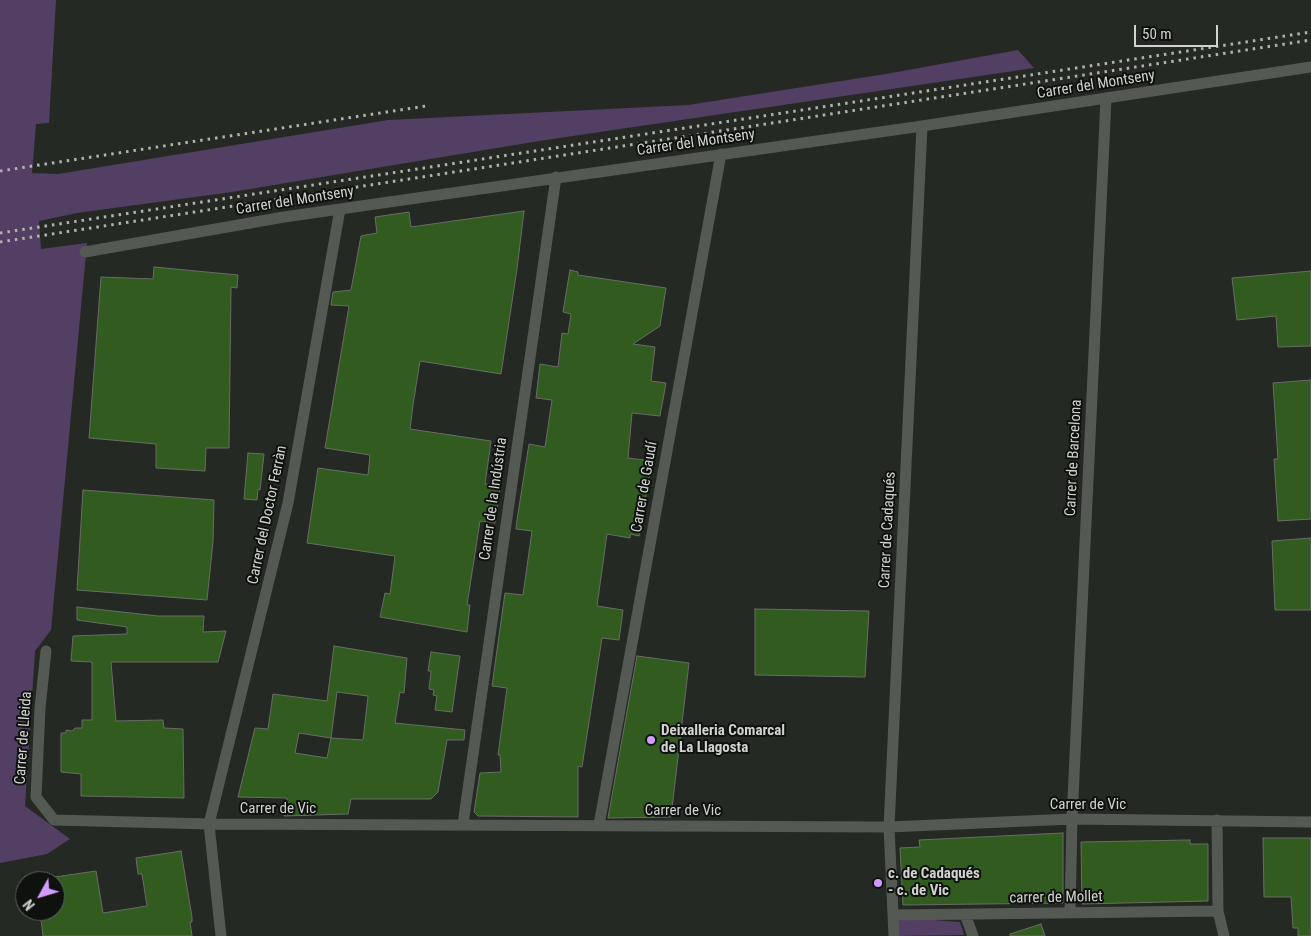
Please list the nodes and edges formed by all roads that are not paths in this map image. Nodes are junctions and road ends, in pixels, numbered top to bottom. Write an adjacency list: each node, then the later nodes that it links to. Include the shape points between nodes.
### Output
1 (1311, 67): 2 (street, Carrer del Montseny)
2 (1106, 98): 3 (street, Carrer del Montseny); 9 (street, Carrer de Barcelona)
3 (922, 126): 4 (street, Carrer del Montseny); 16 (street, Carrer de Cadaqués)
4 (721, 154): 5 (street, Carrer del Montseny); 15 (street, Carrer de Gaudí)
5 (556, 177): 6 (street, Carrer del Montseny); 14 (street, Carrer de la Indústria)
6 (340, 209): 7 (street, Carrer del Montseny); 13 (street, Carrer del Doctor Ferràn, via 288,503)
7 (85, 252)
8 (46, 651): 10 (street, Carrer de Lleida, via 36,796)
9 (1072, 819): 11 (street, Carrer de Vic); 16 (street, Carrer de Vic); 18 (street, Carrer de Barcelona)
10 (54, 820): 13 (street, Carrer de Vic)
11 (1217, 820): 12 (street, Carrer de Vic); 17 (street)
12 (1311, 822)
13 (209, 824): 14 (street, Carrer de Vic); 21 (street, Carrer del Doctor Ferràn)
14 (462, 824): 15 (street, Carrer de Vic)
15 (599, 825): 16 (street, Carrer de Vic)
16 (889, 827): 20 (street, Carrer de Cadaqués)
17 (1218, 911): 18 (street, carrer de Mollet); 24 (street)
18 (1070, 913): 19 (street, carrer de Mollet)
19 (965, 914): 20 (street, carrer de Mollet); 23 (street)
20 (894, 915): 22 (street, Carrer de Cadaqués)
21 (221, 936)
22 (894, 936)
23 (973, 936)
24 (1224, 936)

